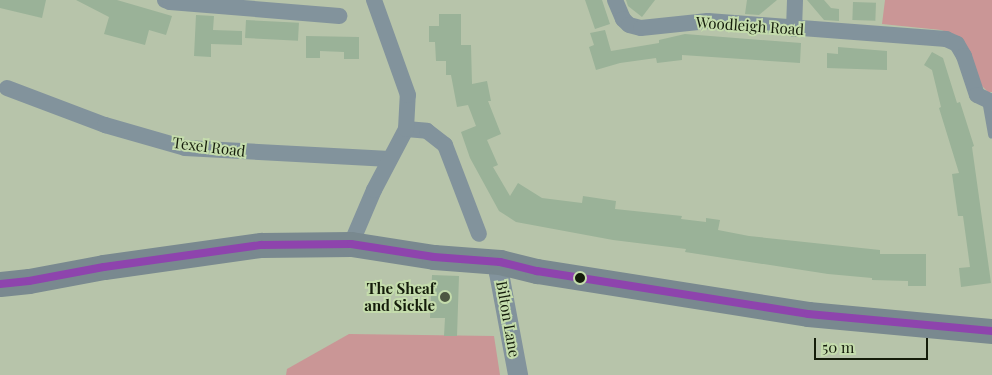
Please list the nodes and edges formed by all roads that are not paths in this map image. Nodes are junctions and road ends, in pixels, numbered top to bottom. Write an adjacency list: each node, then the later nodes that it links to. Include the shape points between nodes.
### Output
1 (165, 0): 5 (street)
2 (374, 0): 9 (street, via 408,95)
3 (615, 0): 6 (street, Woodleigh Road, via 623,19 640,28 696,21)
4 (795, 0): 6 (street)
5 (339, 16)
6 (794, 29): 8 (street, Woodleigh Road, via 936,38 957,44 977,95)
7 (7, 88): 11 (street, Texel Road, via 105,124 185,148)
8 (989, 101): 10 (lane)
9 (406, 129): 11 (street); 12 (street, via 426,131 445,146)
10 (992, 134)
11 (390, 159): 13 (street)
12 (479, 234)
13 (351, 244): 14 (main road, via 434,257); 15 (main road, via 261,245)
14 (500, 262): 16 (main road, via 537,271 808,314); 17 (street, Bilton Lane, via 499,273)
15 (0, 284)
16 (992, 332)
17 (518, 375)

